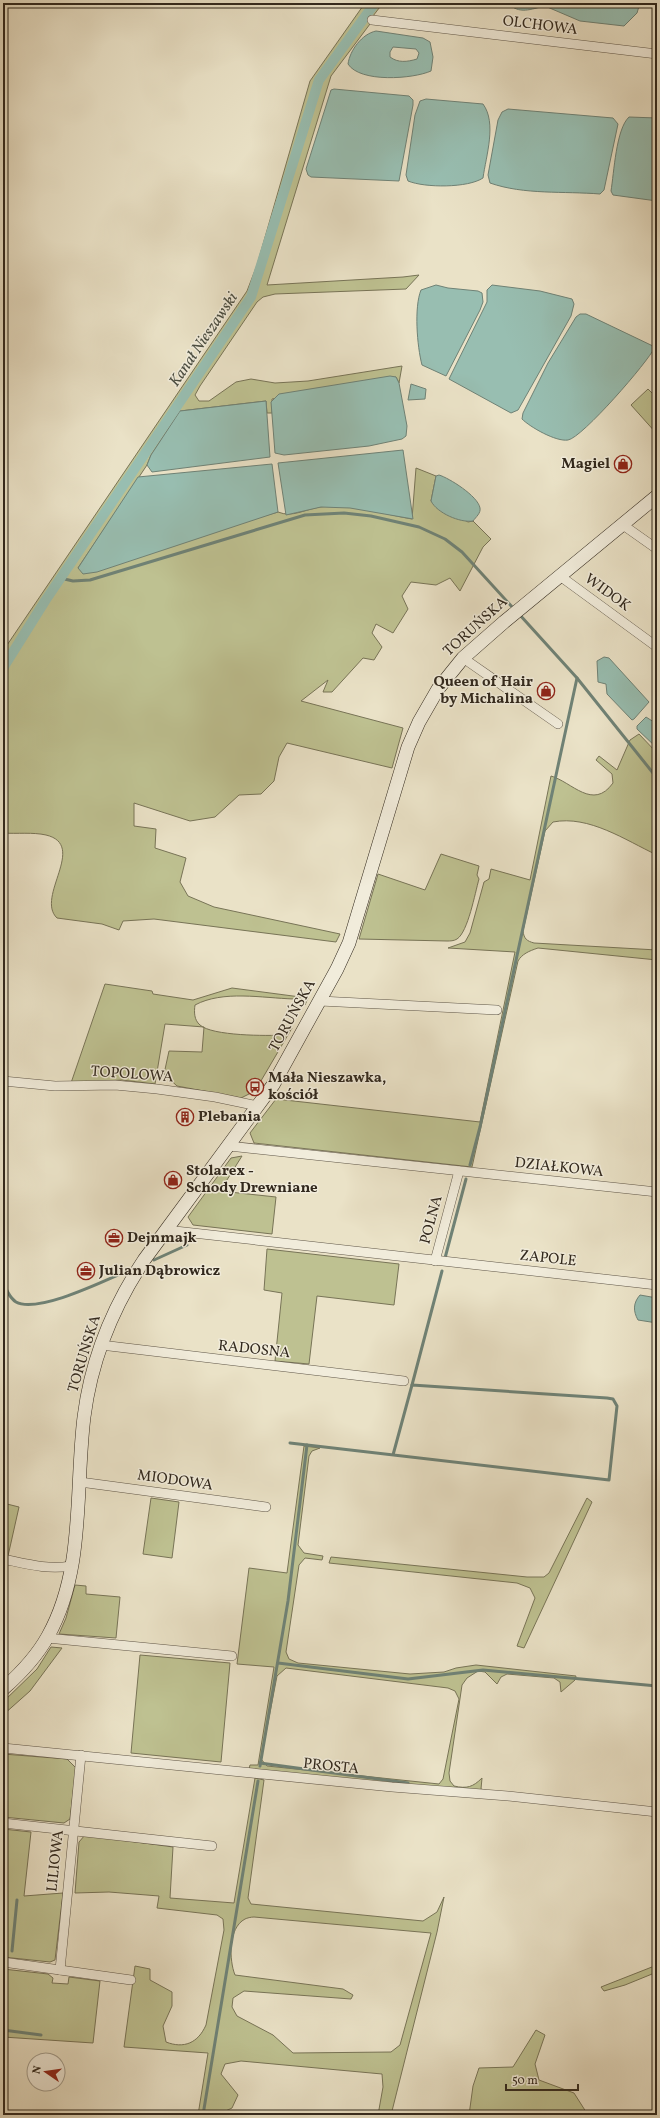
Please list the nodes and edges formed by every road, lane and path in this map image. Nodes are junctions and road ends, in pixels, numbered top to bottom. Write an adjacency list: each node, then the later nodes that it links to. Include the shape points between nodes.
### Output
1 (372, 20): 2 (street, OLCHOWA)
2 (657, 54)
3 (657, 496): 4 (main road, TORUŃSKA)
4 (623, 525): 5 (street); 6 (main road, TORUŃSKA)
5 (657, 548)
6 (560, 576): 7 (street, WIDOK); 8 (main road, TORUŃSKA)
7 (657, 647)
8 (463, 658): 9 (street); 10 (main road, TORUŃSKA, via 438,690 414,733 401,768 349,943)
9 (558, 724)
10 (320, 1001): 11 (street); 13 (main road, TORUŃSKA, via 284,1066)
11 (497, 1010)
12 (3, 1081): 13 (street, TOPOLOWA, via 55,1086 115,1085 150,1088)
13 (258, 1106): 14 (main road, TORUŃSKA)
14 (229, 1146): 15 (street); 17 (main road, TORUŃSKA)
15 (459, 1171): 16 (street, DZIAŁKOWA); 18 (street, POLNA)
16 (657, 1192)
17 (166, 1230): 18 (street, POLNA); 20 (main road, TORUŃSKA, via 130,1281)
18 (435, 1261): 19 (street, ZAPOLE)
19 (657, 1285)
20 (101, 1345): 21 (street, RADOSNA); 22 (main road, TORUŃSKA, via 84,1415)
21 (404, 1381)
22 (80, 1482): 23 (street, MIODOWA); 25 (main road, TORUŃSKA)
23 (266, 1507)
24 (3, 1559): 25 (street, via 41,1568)
25 (71, 1566): 26 (main road, TORUŃSKA, via 63,1602)
26 (47, 1638): 27 (street); 28 (main road, TORUŃSKA, via 31,1660)
27 (232, 1656)
28 (3, 1689)
29 (3, 1748): 30 (street, PROSTA)
30 (81, 1756): 31 (street, PROSTA); 33 (street, LILIOWA)
31 (657, 1812)
32 (3, 1823): 33 (street)
33 (74, 1830): 34 (street); 36 (street, LILIOWA)
34 (212, 1846)
35 (3, 1962): 36 (street)
36 (60, 1970): 37 (street)
37 (131, 1980)

